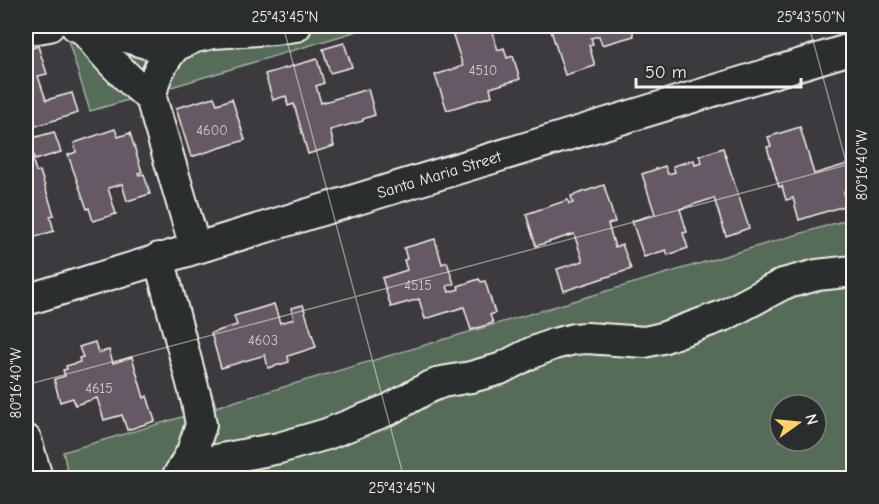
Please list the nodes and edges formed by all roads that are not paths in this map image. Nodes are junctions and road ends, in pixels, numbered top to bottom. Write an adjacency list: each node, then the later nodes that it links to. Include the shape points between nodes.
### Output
1 (49, 26): 4 (street)
2 (296, 26): 5 (street, via 213,33)
3 (80, 27): 5 (street, via 148,44); 7 (street)
4 (26, 30)
5 (175, 46): 7 (street, via 159,70)
6 (854, 48): 8 (street, Santa Maria Street)
7 (151, 98): 8 (street)
8 (195, 247): 9 (street, Santa Maria Street)
9 (159, 258): 11 (street, Santa Maria Street); 12 (street)
10 (854, 271): 14 (street, via 783,284 725,315 662,338 645,342 586,338 554,344 501,369 442,382 390,409 327,434)
11 (26, 300)
12 (201, 425): 14 (street); 15 (street)
13 (26, 440): 16 (street)
14 (231, 456): 15 (street)
15 (181, 472)
16 (37, 478)

